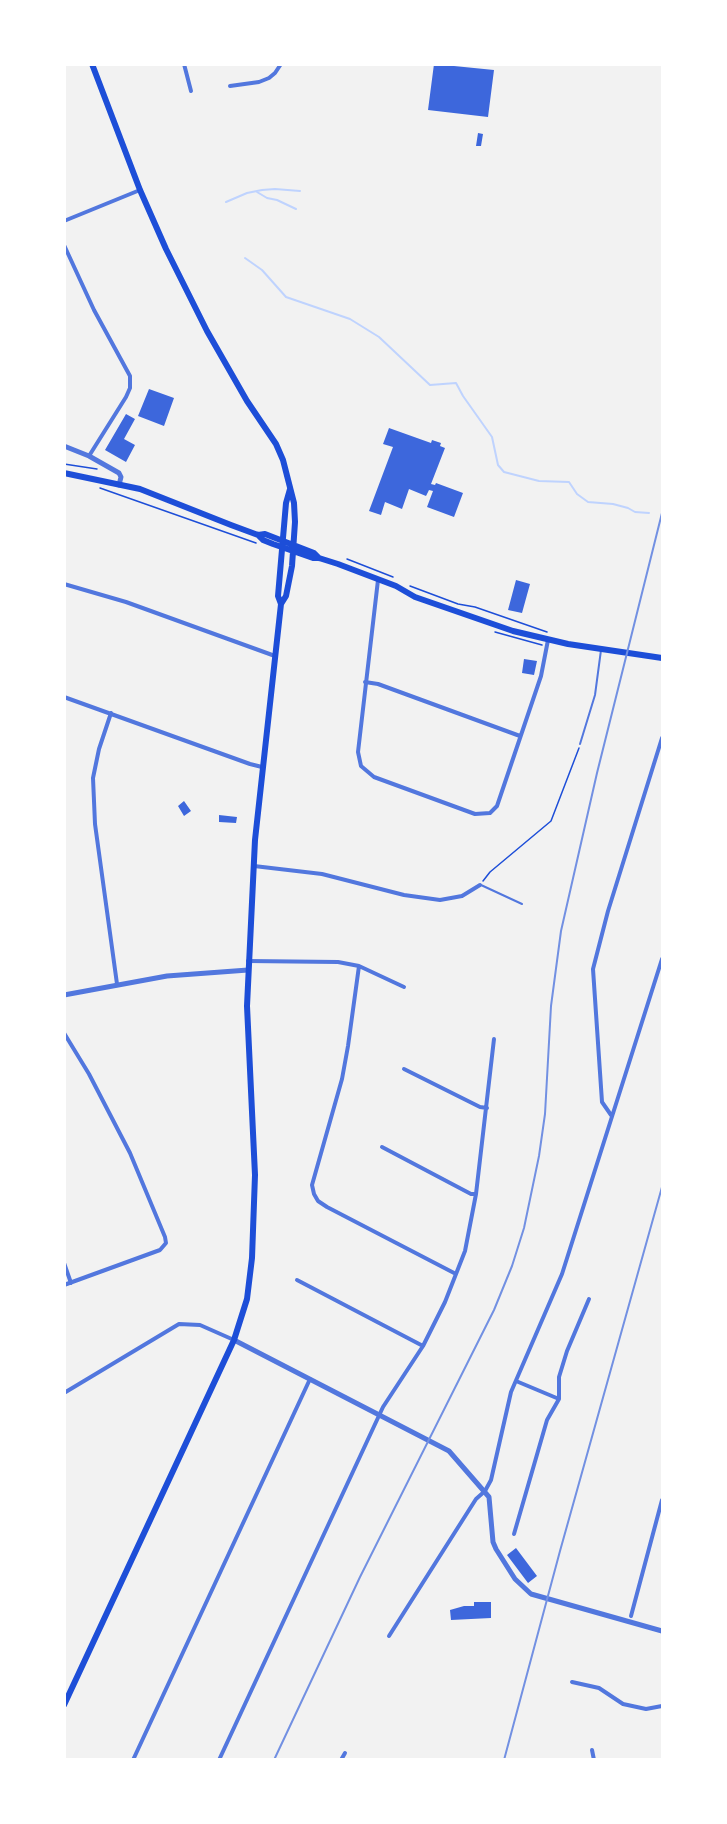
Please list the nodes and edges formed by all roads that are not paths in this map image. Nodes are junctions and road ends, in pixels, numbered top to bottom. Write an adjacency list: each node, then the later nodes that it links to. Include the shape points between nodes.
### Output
1 (92, 64): 6 (main road)
2 (184, 64): 5 (street)
3 (281, 64): 4 (street, via 275,73 259,82)
4 (230, 86)
5 (191, 91)
6 (140, 190): 7 (street); 13 (main road, via 207,331 276,444)
7 (64, 221)
8 (64, 245): 10 (street, via 130,376 126,397)
9 (64, 446): 10 (street)
10 (89, 456): 12 (street, via 119,473)
11 (64, 473): 12 (main road)
12 (119, 485): 14 (main road)
13 (290, 489): 14 (main road); 15 (main road, via 294,503)
14 (282, 544): 15 (main road); 18 (main road, via 278,596)
15 (294, 548): 16 (main road, via 314,552 319,558); 18 (main road, via 286,596)
16 (378, 580): 19 (main road, via 513,631); 23 (street)
17 (64, 584): 21 (street)
18 (281, 604): 21 (main road)
19 (550, 638): 20 (main road); 26 (street)
20 (602, 649): 22 (main road); 28 (lane, via 595,695)
21 (275, 656): 29 (main road)
22 (663, 658)
23 (365, 682): 26 (street); 26 (street, via 358,752 361,766 374,777 475,814 490,813 497,806)
24 (64, 698): 25 (street)
25 (111, 713): 29 (street); 37 (street, via 99,749 93,786)
26 (520, 736)
27 (663, 738): 44 (street, via 593,969 602,1102)
28 (580, 744)
29 (262, 767): 30 (main road)
30 (253, 866): 31 (street, via 322,874 440,900 462,896); 34 (main road)
31 (482, 883): 32 (lane)
32 (522, 904)
33 (663, 959): 44 (street)
34 (248, 961): 35 (street, via 314,960); 36 (main road)
35 (359, 966): 38 (street); 48 (street, via 342,1079 312,1185 314,1194 327,1207)
36 (248, 970): 37 (street); 53 (main road, via 254,1230 248,1299)
37 (117, 984): 39 (street)
38 (404, 987)
39 (64, 995)
40 (64, 1033): 50 (street, via 130,1153 165,1237 160,1250)
41 (494, 1039): 43 (street)
42 (404, 1069): 43 (street)
43 (487, 1108): 46 (street)
44 (611, 1116): 56 (street, via 562,1274)
45 (382, 1147): 46 (street)
46 (476, 1194): 48 (street, via 465,1251)
47 (64, 1263): 50 (street)
48 (456, 1274): 54 (street)
49 (297, 1280): 54 (street)
50 (71, 1283): 51 (street)
51 (64, 1285)
52 (589, 1299): 58 (street, via 559,1377)
53 (234, 1340): 55 (street); 57 (street, via 200,1325 179,1324); 68 (main road)
54 (423, 1346): 59 (street)
55 (310, 1380): 59 (street); 72 (street)
56 (516, 1381): 58 (street); 60 (street)
57 (64, 1394)
58 (559, 1399): 63 (street, via 547,1420)
59 (378, 1415): 60 (street, via 449,1451); 73 (street)
60 (485, 1491): 65 (street, via 496,1549 515,1579 531,1594); 66 (street, via 476,1499)
61 (663, 1500): 62 (street)
62 (661, 1513): 64 (street)
63 (514, 1534)
64 (631, 1616)
65 (663, 1631)
66 (389, 1636)
67 (572, 1682): 69 (street, via 599,1688 623,1704 645,1709)
68 (64, 1705)
69 (663, 1706)
70 (592, 1750): 75 (street)
71 (345, 1753): 74 (street)
72 (133, 1760)
73 (219, 1760)
74 (341, 1760)
75 (594, 1760)

